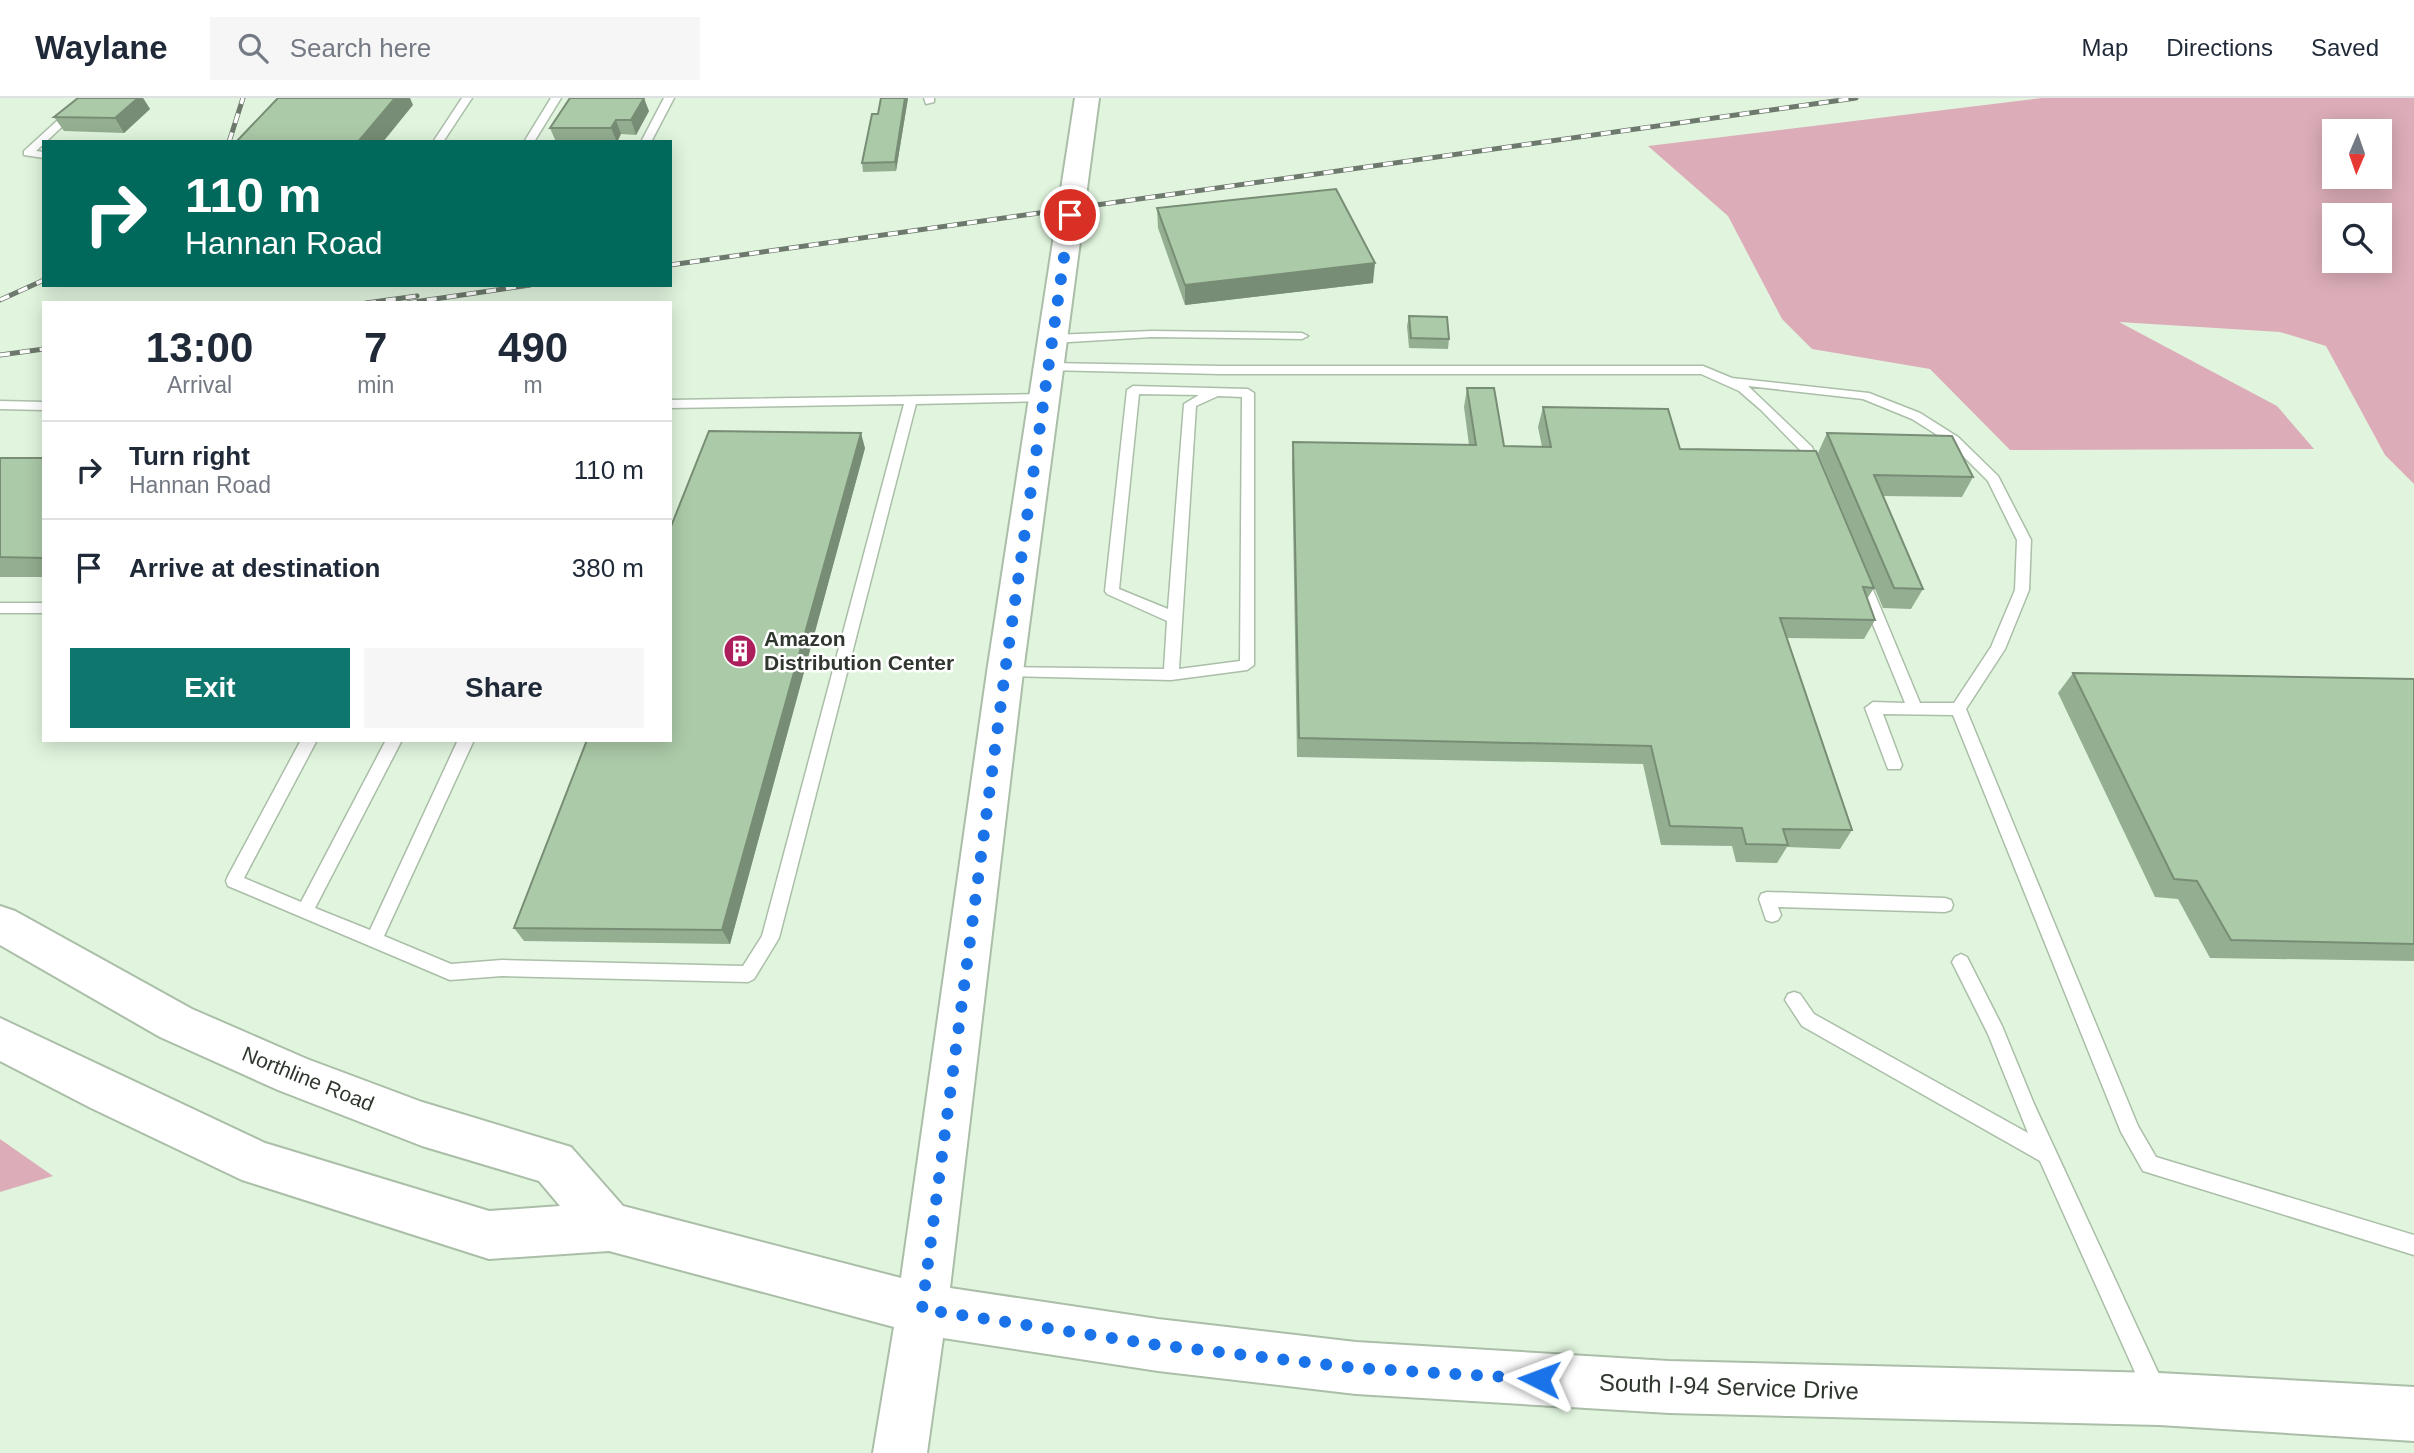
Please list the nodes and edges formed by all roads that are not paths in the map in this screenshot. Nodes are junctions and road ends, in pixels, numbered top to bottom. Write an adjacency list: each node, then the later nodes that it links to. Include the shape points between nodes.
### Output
1 (88, 98): 6 (lane)
2 (467, 98): 8 (lane)
3 (556, 98): 9 (lane)
4 (669, 98): 10 (lane)
5 (1087, 98): 13 (street)
6 (42, 140)
7 (42, 140): 11 (lane, via 28,153)
8 (439, 140)
9 (530, 140)
10 (647, 140)
11 (42, 155)
12 (1302, 336): 13 (lane, via 1152,334)
13 (1049, 368): 14 (lane); 17 (lane); 26 (street)
14 (1220, 370): 15 (lane, via 1703,370); 16 (lane)
15 (1725, 380): 21 (lane, via 1743,388 1808,450); 29 (lane, via 1865,396 1916,416 1954,440 1993,479 2024,540 2022,590 1998,649)
16 (1220, 390): 25 (lane, via 1191,404); 25 (lane, via 1133,390 1112,591); 27 (lane, via 1248,393 1247,665)
17 (911, 400): 18 (lane); 38 (lane, via 770,938 748,974 502,968 450,972)
18 (672, 404)
19 (0, 405): 20 (lane)
20 (42, 406)
21 (1824, 489)
22 (1856, 566): 28 (lane)
23 (0, 608): 24 (lane)
24 (42, 608)
25 (1174, 618): 27 (lane)
26 (1005, 672): 27 (lane); 45 (street)
27 (1171, 674)
28 (1915, 708): 29 (lane); 33 (lane, via 1873,708)
29 (1958, 709): 44 (lane, via 2131,1132 2150,1164)
30 (308, 742): 35 (lane, via 234,881)
31 (393, 742): 35 (lane)
32 (465, 742): 38 (lane)
33 (1894, 765)
34 (1945, 905): 36 (lane, via 1767,899)
35 (304, 911): 38 (lane)
36 (1772, 915)
37 (0, 924): 43 (street, Northline Road, via 176,1023 294,1075 422,1124 554,1163)
38 (374, 940)
39 (1961, 962): 42 (lane)
40 (1794, 1000): 42 (lane, via 1808,1020)
41 (0, 1038): 43 (street, via 272,1168 489,1235)
42 (2047, 1154): 46 (lane)
43 (609, 1227): 45 (street)
44 (2414, 1245)
45 (922, 1309): 46 (street, South I-94 Service Drive, via 1158,1345 1356,1368 1670,1387); 48 (street)
46 (2159, 1399): 47 (street, South I-94 Service Drive)
47 (2414, 1414)
48 (900, 1453)

